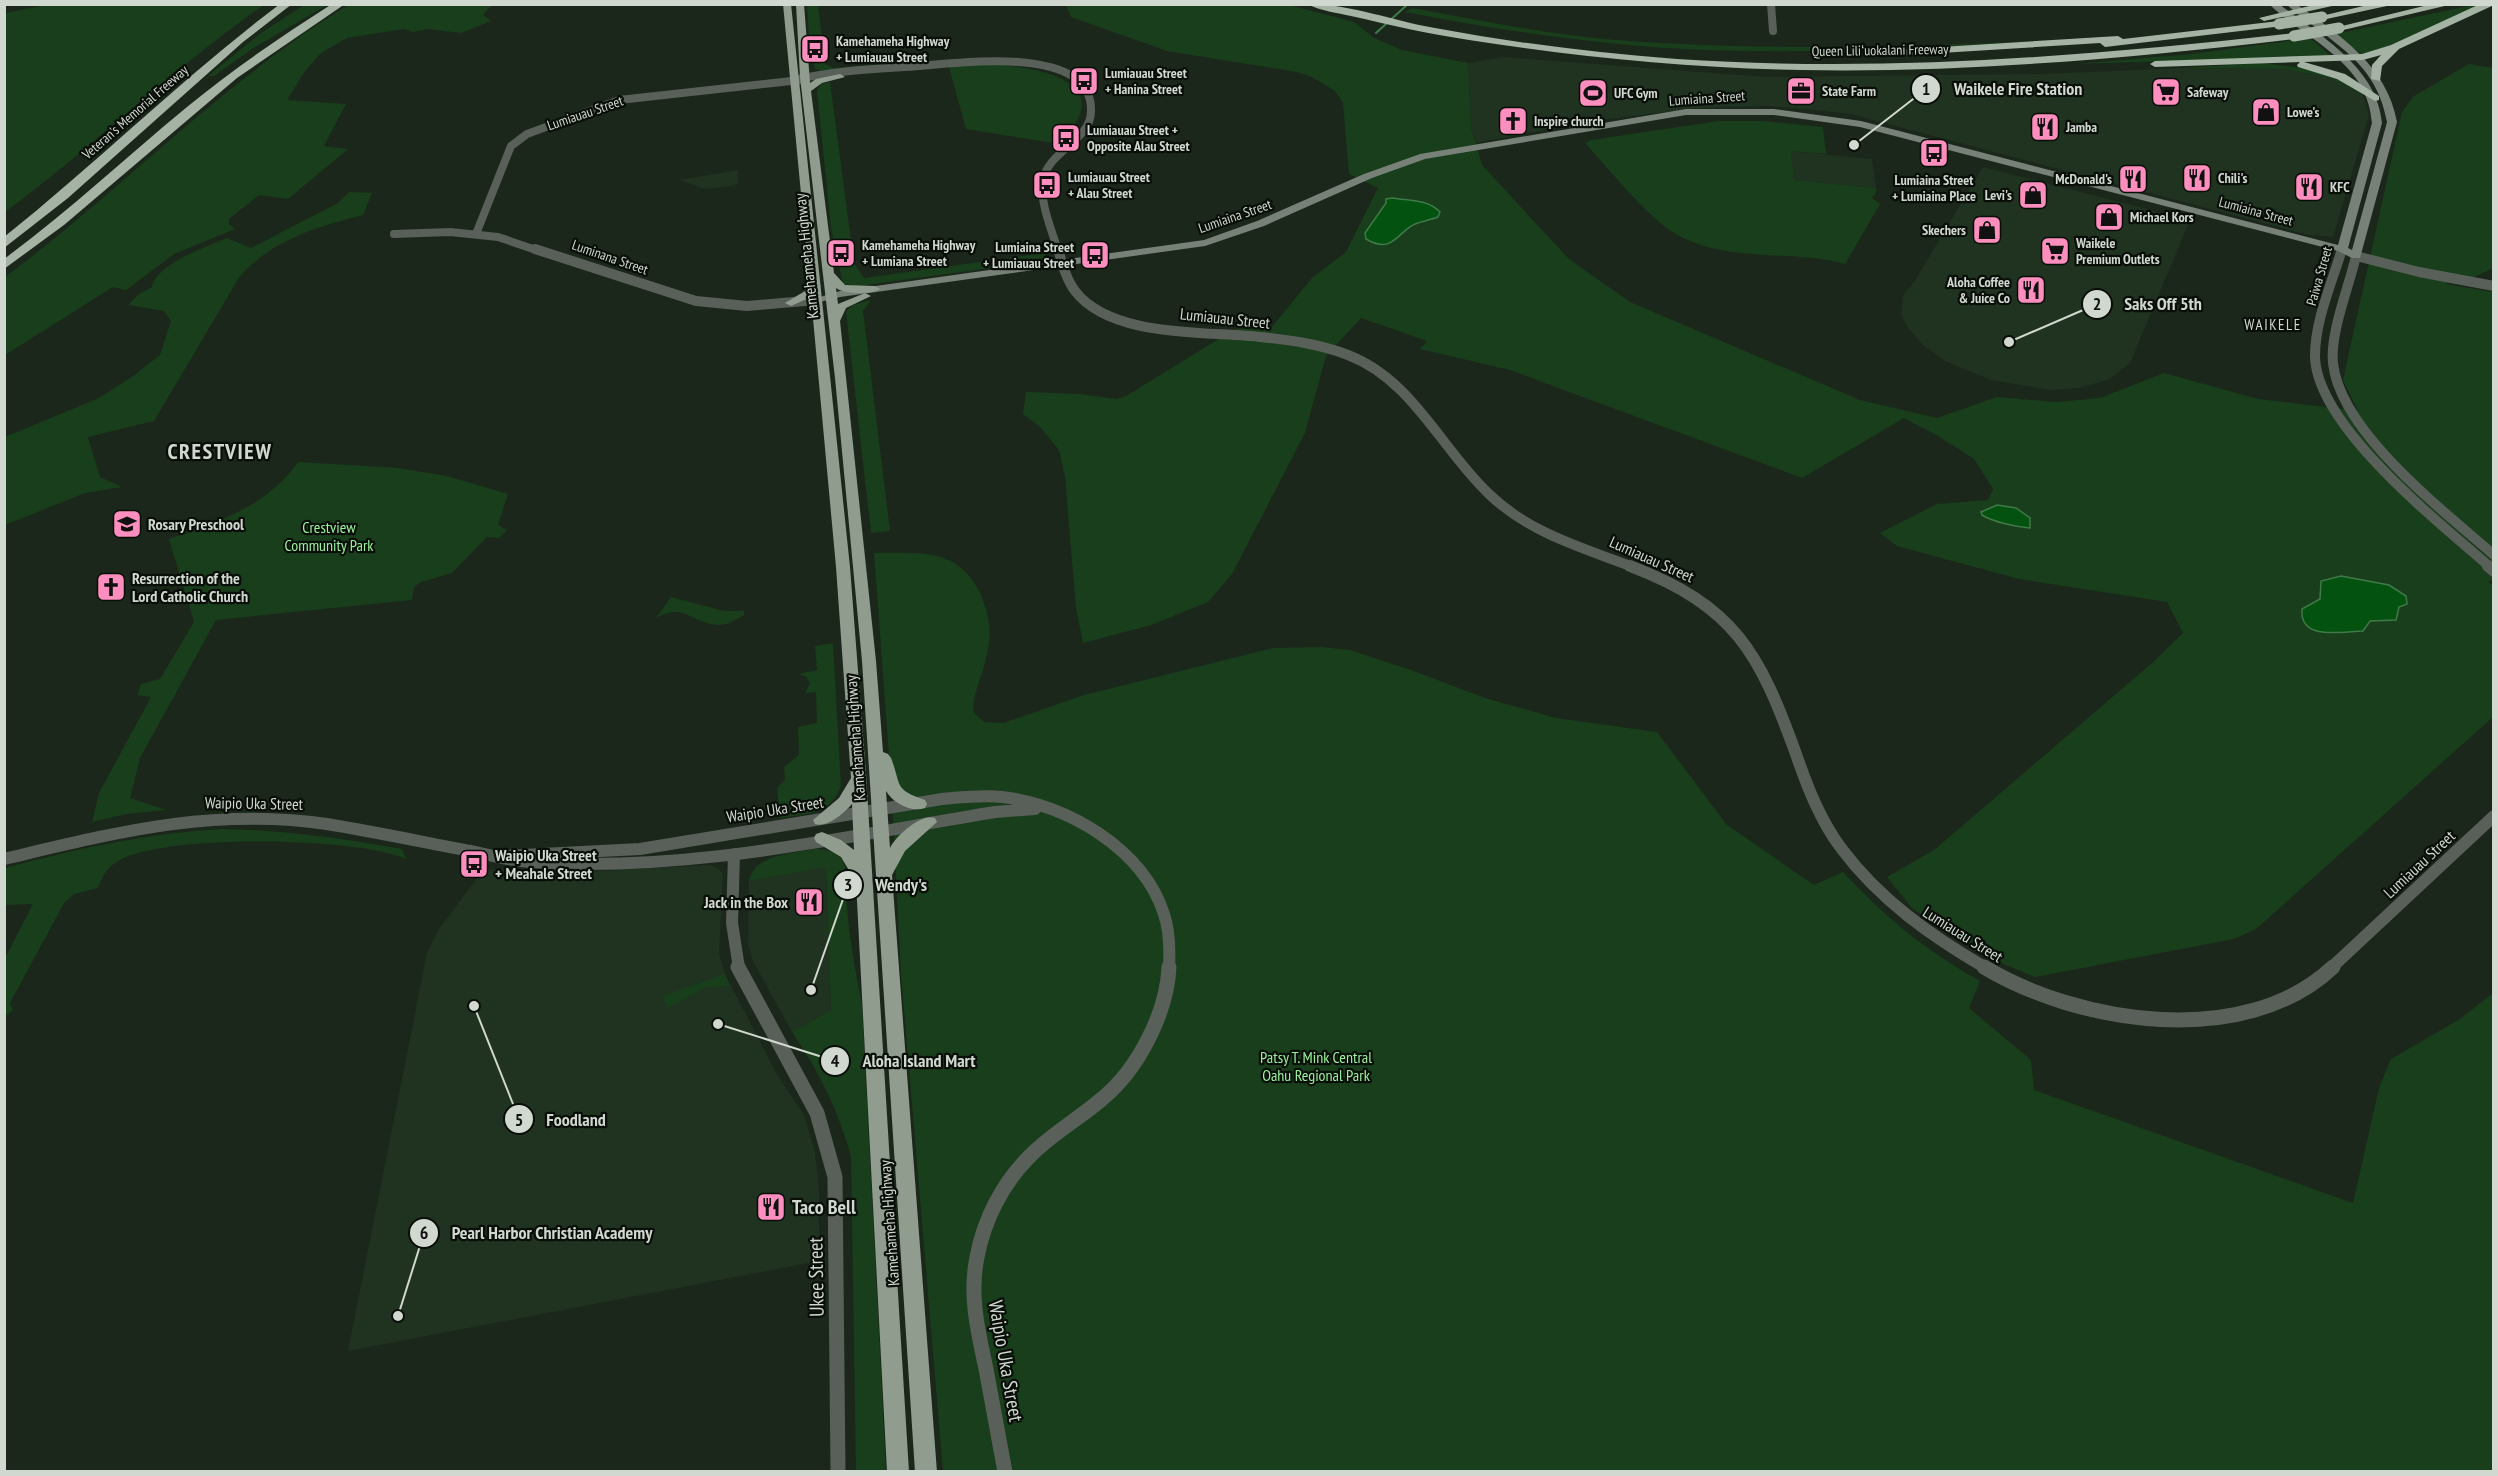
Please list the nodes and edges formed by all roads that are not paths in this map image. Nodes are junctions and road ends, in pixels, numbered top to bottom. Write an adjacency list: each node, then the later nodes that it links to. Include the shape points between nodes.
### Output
1 (286, 4): 37 (highway, Veteran's Memorial Freeway, via 239,40)
2 (297, 4): 37 (highway, via 239,45)
3 (330, 4): 43 (highway, via 259,46 207,84)
4 (340, 4): 44 (highway, via 218,87 69,217)
5 (788, 4): 31 (main road, Kamehameha Highway)
6 (800, 4): 26 (main road, Kamehameha Highway)
7 (1355, 4): 18 (highway, Queen Liliʻuokalani Freeway)
8 (1771, 4): 19 (street)
9 (2272, 4): 16 (main road)
10 (2336, 4): 17 (highway)
11 (2391, 4): 17 (highway, Queen Liliʻuokalani Freeway)
12 (2448, 4): 29 (highway, Queen Liliʻuokalani Freeway, bridge, via 2294,36 2189,49 2069,59)
13 (2490, 4): 20 (highway)
14 (1315, 5): 18 (highway, Queen Liliʻuokalani Freeway, via 1361,17)
15 (2299, 8): 16 (highway); 17 (highway); 17 (main road, Paiwa Street)
16 (2284, 14): 17 (highway, Queen Liliʻuokalani Freeway, bridge); 21 (main road); 22 (highway, Queen Liliʻuokalani Freeway, via 2158,39 2059,48)
17 (2319, 15): 24 (main road, Paiwa Street)
18 (1407, 22): 23 (highway, Queen Liliʻuokalani Freeway, via 1574,43); 29 (highway, Queen Liliʻuokalani Freeway, via 1569,53)
19 (1773, 31)
20 (2395, 47): 24 (highway); 33 (highway, via 2377,65)
21 (2329, 49): 24 (highway); 25 (main road)
22 (1867, 54)
23 (1793, 55)
24 (2357, 57): 25 (highway); 33 (main road, Paiwa Street)
25 (2340, 58): 27 (highway); 36 (main road, via 2361,77)
26 (804, 60): 30 (main road, via 811,71); 35 (main road, Kamehameha Highway)
27 (2256, 61): 29 (highway, via 1962,70); 36 (highway, via 2329,72 2358,84)
28 (923, 66): 30 (street, Lumiauau Street); 32 (street, Lumiauau Street); 45 (street, Lumiauau Street, via 988,60 1024,62 1063,72 1086,91 1092,106 1088,122 1045,171 1041,188)
29 (1814, 66)
30 (828, 74): 35 (street, Lumiauau Street)
31 (793, 76): 34 (main road); 35 (main road, Kamehameha Highway)
32 (840, 77): 35 (main road)
33 (2376, 79): 42 (main road, Paiwa Street, via 2388,99 2392,122)
34 (779, 82): 35 (main road); 39 (street, Lumiauau Street, via 619,100 528,134 511,146)
35 (803, 85): 46 (main road, Kamehameha Highway); 47 (main road, Kamehameha Highway)
36 (2375, 98): 41 (main road, Paiwa Street, via 2377,123)
37 (171, 102): 40 (highway, Veteran's Memorial Freeway)
38 (394, 234): 39 (street, Luminana Street)
39 (476, 234): 53 (street, Luminana Street, via 516,241 692,301 750,307)
40 (4, 244)
41 (2341, 252): 42 (main road, Lumiaina Street); 45 (main road, Lumiaina Street, via 1861,124 1799,113 1736,110 1686,112 1423,156 1385,168 1234,235 1174,249); 57 (street, Paiwa Street, via 2315,349 2317,372)
42 (2356, 255): 48 (street, Lumiaina Street); 56 (street, Paiwa Street, via 2334,352 2333,365)
43 (4, 258)
44 (4, 265)
45 (1064, 266): 49 (main road, Luminana Street); 50 (main road, Luminana Street); 67 (street, Lumiauau Street, via 1070,283 1084,300 1122,321 1169,330 1293,342 1360,360 1392,383 1483,488 1507,510 1537,528 1665,580 1705,603 1753,652 1816,805 1855,867 1893,906 1939,942 1978,966 2033,990 2105,1012 2165,1020 2226,1017 2280,1003 2321,978)
46 (828, 273): 49 (main road, via 842,288); 51 (main road, Kamehameha Highway)
47 (814, 278): 52 (main road, Kamehameha Highway); 53 (main road, via 810,293)
48 (2493, 286)
49 (875, 289): 51 (main road, Luminana Street)
50 (865, 296): 51 (main road, Luminana Street); 55 (main road, via 842,306)
51 (830, 297): 52 (main road, Luminana Street); 55 (main road, Kamehameha Highway)
52 (816, 300): 53 (street, Luminana Street); 54 (main road, Kamehameha Highway)
53 (791, 303): 54 (main road, via 808,306)
54 (818, 316): 62 (main road, Kamehameha Highway, via 843,567)
55 (833, 323): 61 (main road, Kamehameha Highway, via 860,555)
56 (2342, 394): 57 (street); 58 (street, Paiwa Street)
57 (2328, 401): 58 (street); 60 (street, Paiwa Street, via 2347,430 2379,465)
58 (2352, 414): 59 (street, Paiwa Street, via 2386,454)
59 (2493, 555)
60 (2493, 571)
61 (875, 747): 63 (main road, via 885,761 891,789 903,800); 64 (main road, Kamehameha Highway)
62 (858, 774): 66 (main road, Kamehameha Highway); 68 (main road, via 845,802)
63 (919, 804): 64 (street, Waipio Uka Street); 65 (street, Waipio Uka Street, via 996,797)
64 (879, 810): 66 (street, Waipio Uka Street); 71 (main road, Kamehameha Highway)
65 (1049, 810): 69 (street, Waipio Uka Street, via 995,812); 83 (street, Waipio Uka Street, via 1117,846 1149,880 1161,900 1167,923 1169,968 1165,995 1134,1063 1120,1084 1018,1168 984,1226 972,1278 973,1303)
66 (860, 813): 68 (street, Waipio Uka Street); 72 (main road, Kamehameha Highway)
67 (2493, 816)
68 (821, 820): 70 (street, Waipio Uka Street)
69 (929, 822): 71 (street, Waipio Uka Street); 78 (main road, via 899,846)
70 (769, 829): 74 (street, Waipio Uka Street); 75 (street, via 747,841)
71 (880, 829): 72 (street, Waipio Uka Street); 78 (main road, Kamehameha Highway)
72 (861, 832): 73 (street, Waipio Uka Street); 79 (main road, Kamehameha Highway)
73 (822, 838): 75 (street, Waipio Uka Street); 79 (main road, via 843,848 854,861)
74 (694, 839): 75 (street, via 716,844); 76 (street, Waipio Uka Street, via 641,849)
75 (734, 854): 76 (street, Waipio Uka Street, via 596,863 529,862); 80 (street, Ukee Street, via 733,930 737,963 817,1109 832,1152)
76 (505, 856): 77 (street, Waipio Uka Street, via 325,824 237,819 142,827)
77 (4, 859)
78 (885, 873): 82 (main road, Kamehameha Highway)
79 (865, 898): 81 (main road, Kamehameha Highway)
80 (838, 1472)
81 (898, 1472)
82 (926, 1472)
83 (1005, 1472)

